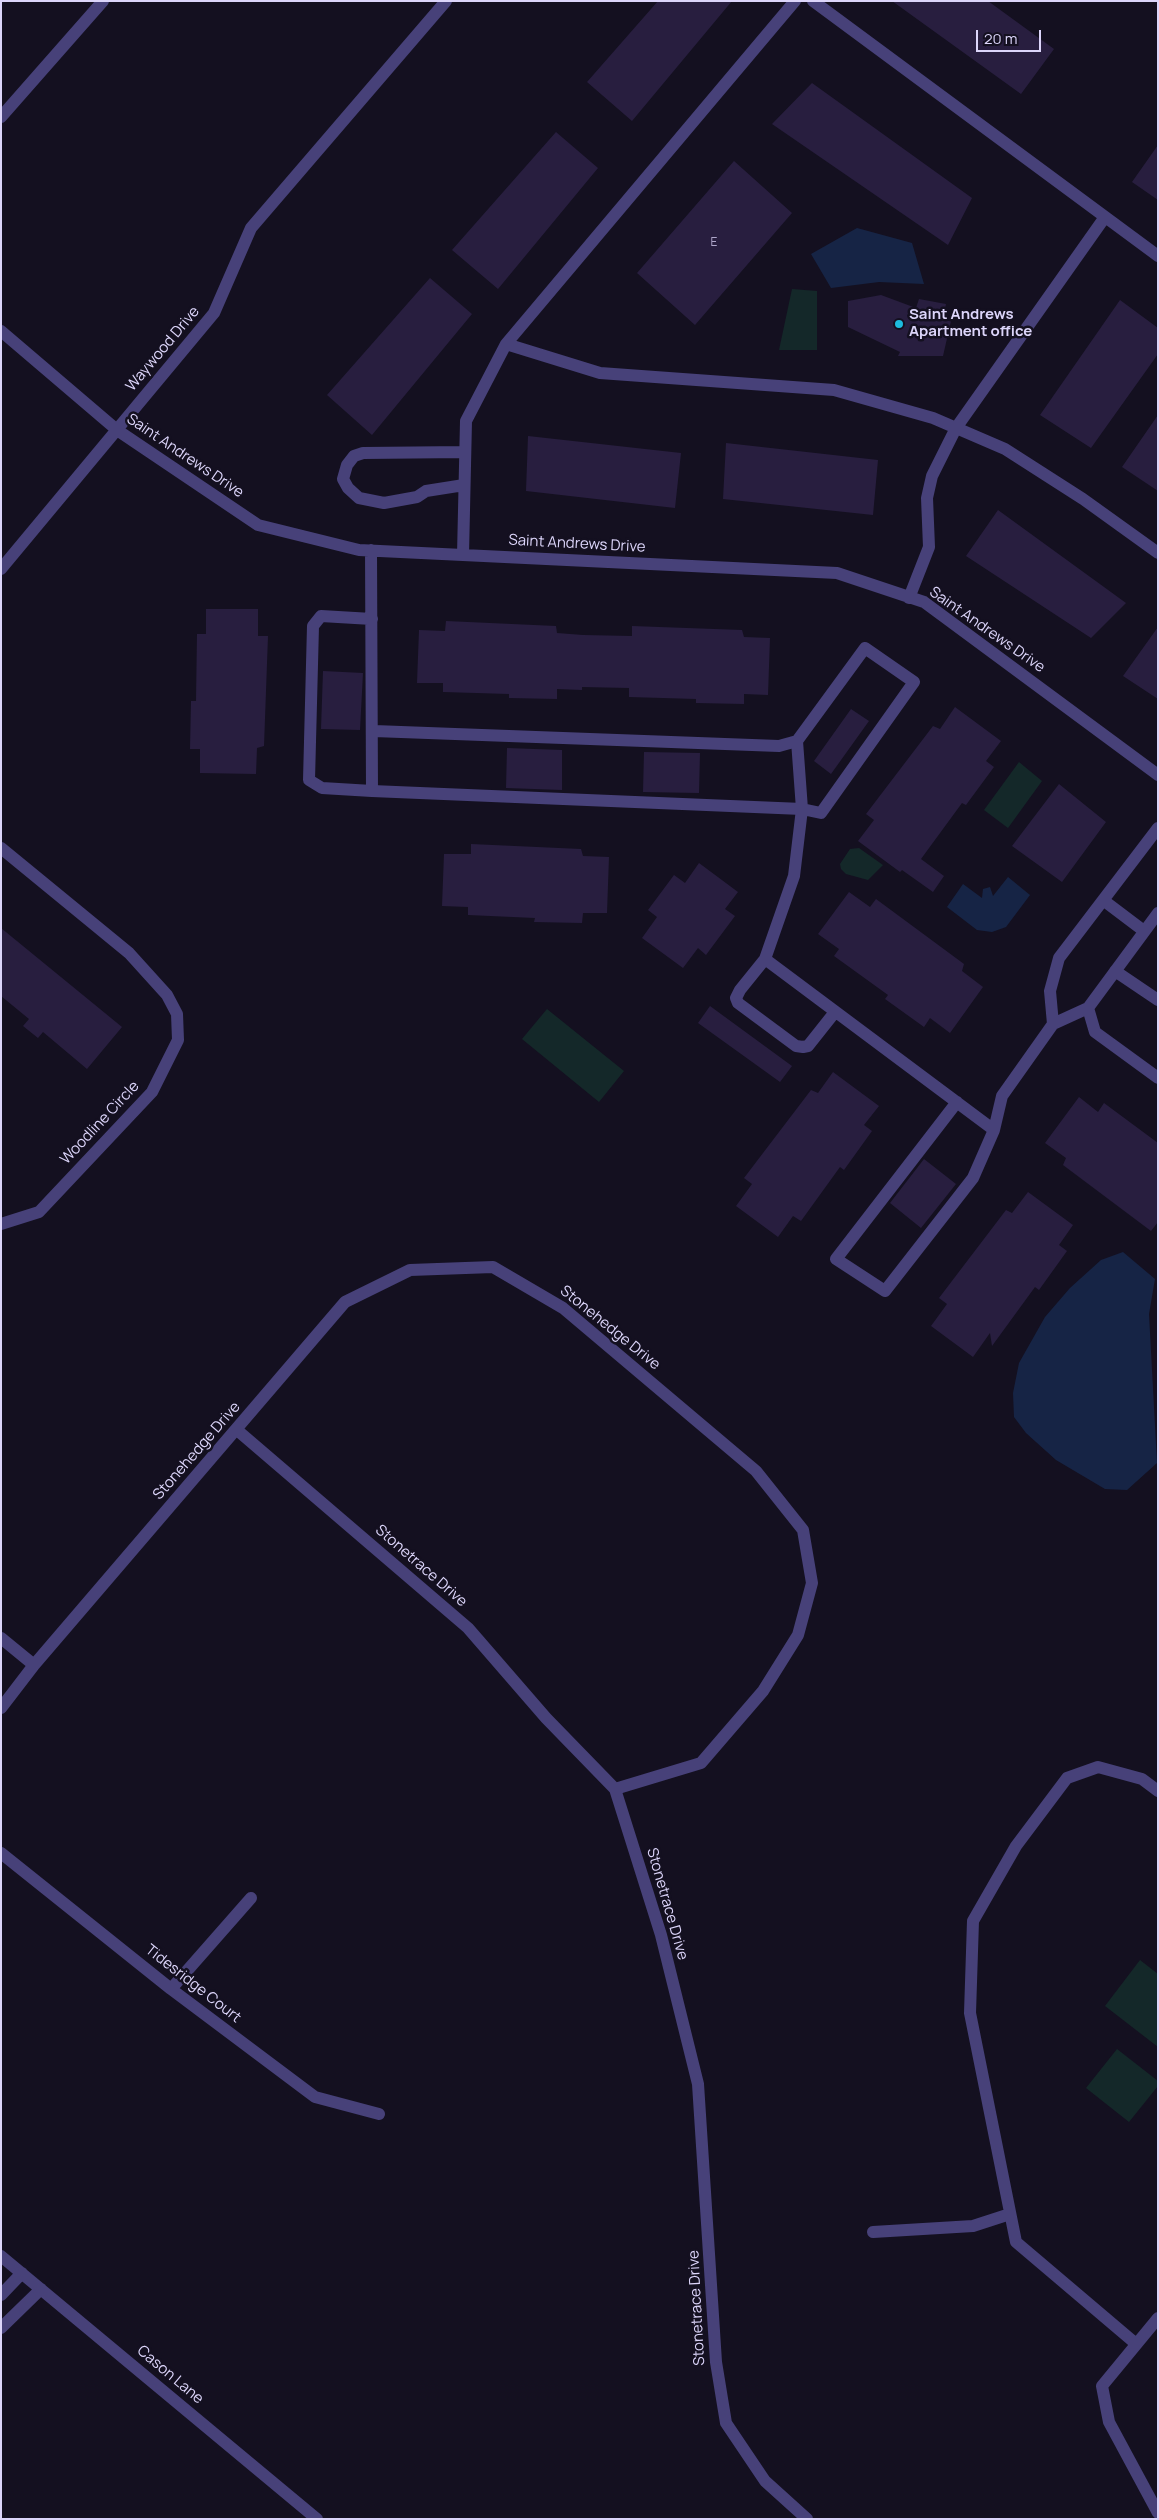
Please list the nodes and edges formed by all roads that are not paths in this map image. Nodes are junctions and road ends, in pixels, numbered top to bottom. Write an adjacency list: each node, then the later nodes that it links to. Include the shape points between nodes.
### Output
1 (103, 1): 5 (street)
2 (446, 1): 11 (street, Waywood Drive, via 251,228 214,313)
3 (795, 1): 9 (street)
4 (813, 1): 6 (street)
5 (1, 117)
6 (1105, 217): 7 (street); 10 (street)
7 (1158, 256)
8 (1, 331): 11 (street, Saint Andrews Drive)
9 (506, 344): 10 (street, via 600,373 834,390); 12 (street, via 466,421)
10 (956, 428): 15 (street, via 1005,449); 18 (street, via 932,476 927,498 929,547)
11 (117, 430): 14 (street, Saint Andrews Drive, via 258,525 359,550); 17 (street, Waywood Drive)
12 (465, 452): 13 (street); 13 (street, via 362,453 347,464 343,479 359,498 384,503)
13 (464, 485): 16 (street)
14 (372, 550): 16 (street, Saint Andrews Drive); 19 (street)
15 (1158, 553)
16 (463, 555): 18 (street, Saint Andrews Drive, via 837,573)
17 (1, 569)
18 (909, 598): 22 (street, Saint Andrews Drive, via 924,602)
19 (372, 618): 20 (street); 23 (street, via 321,616 313,626 309,780 322,788)
20 (374, 731): 21 (street, via 779,746); 23 (street)
21 (797, 741): 24 (street); 24 (street, via 865,648 914,682 821,814)
22 (1158, 775)
23 (372, 791): 24 (street)
24 (802, 809): 30 (street, via 794,876)
25 (1158, 828): 27 (street)
26 (1, 848): 39 (street, Woodline Circle, via 129,953 167,995 177,1014 178,1040 152,1092 39,1212)
27 (1103, 900): 29 (street); 35 (street, via 1058,958 1050,991)
28 (1158, 913): 29 (street)
29 (1144, 931): 31 (street)
30 (765, 960): 34 (street); 34 (street, via 736,998 738,1003 803,1048)
31 (1115, 971): 32 (street); 33 (street)
32 (1158, 1000)
33 (1088, 1008): 35 (street); 36 (street, via 1095,1032)
34 (834, 1012): 37 (street)
35 (1052, 1024): 38 (street, via 1002,1096)
36 (1158, 1078)
37 (957, 1102): 38 (street); 38 (street, via 836,1259 885,1291 973,1178)
38 (994, 1130)
39 (1, 1224)
40 (237, 1430): 42 (street, Stonehedge Drive); 44 (street, Stonetrace Drive, via 468,1628 546,1718); 44 (street, Stonehedge Drive, via 345,1302 410,1270 493,1267 563,1308 756,1471 803,1530 812,1583 798,1635 763,1691 701,1763)
41 (1, 1638): 42 (street)
42 (34, 1665): 43 (street, Stonehedge Drive)
43 (1, 1708)
44 (615, 1789): 61 (street, Stonetrace Drive, via 661,1935 698,2084 716,2362 726,2423 765,2482)
45 (1158, 1791): 50 (street, via 1142,1779 1098,1767 1067,1778 1016,1846 973,1921 970,2013)
46 (1, 1853): 48 (street, Tidesridge Court)
47 (250, 1898): 48 (street)
48 (171, 1989): 49 (street, Tidesridge Court, via 314,2096)
49 (379, 2114)
50 (1010, 2214): 51 (street, via 973,2226); 58 (street, via 1016,2242)
51 (873, 2232)
52 (1, 2256): 53 (street, Cason Lane)
53 (22, 2273): 54 (street, Cason Lane); 55 (street)
54 (41, 2289): 57 (street); 60 (street, Cason Lane)
55 (1, 2296)
56 (1158, 2318): 58 (street)
57 (1, 2328)
58 (1136, 2343): 59 (street, via 1102,2386 1109,2422)
59 (1158, 2513)
60 (317, 2519)
61 (806, 2519)

